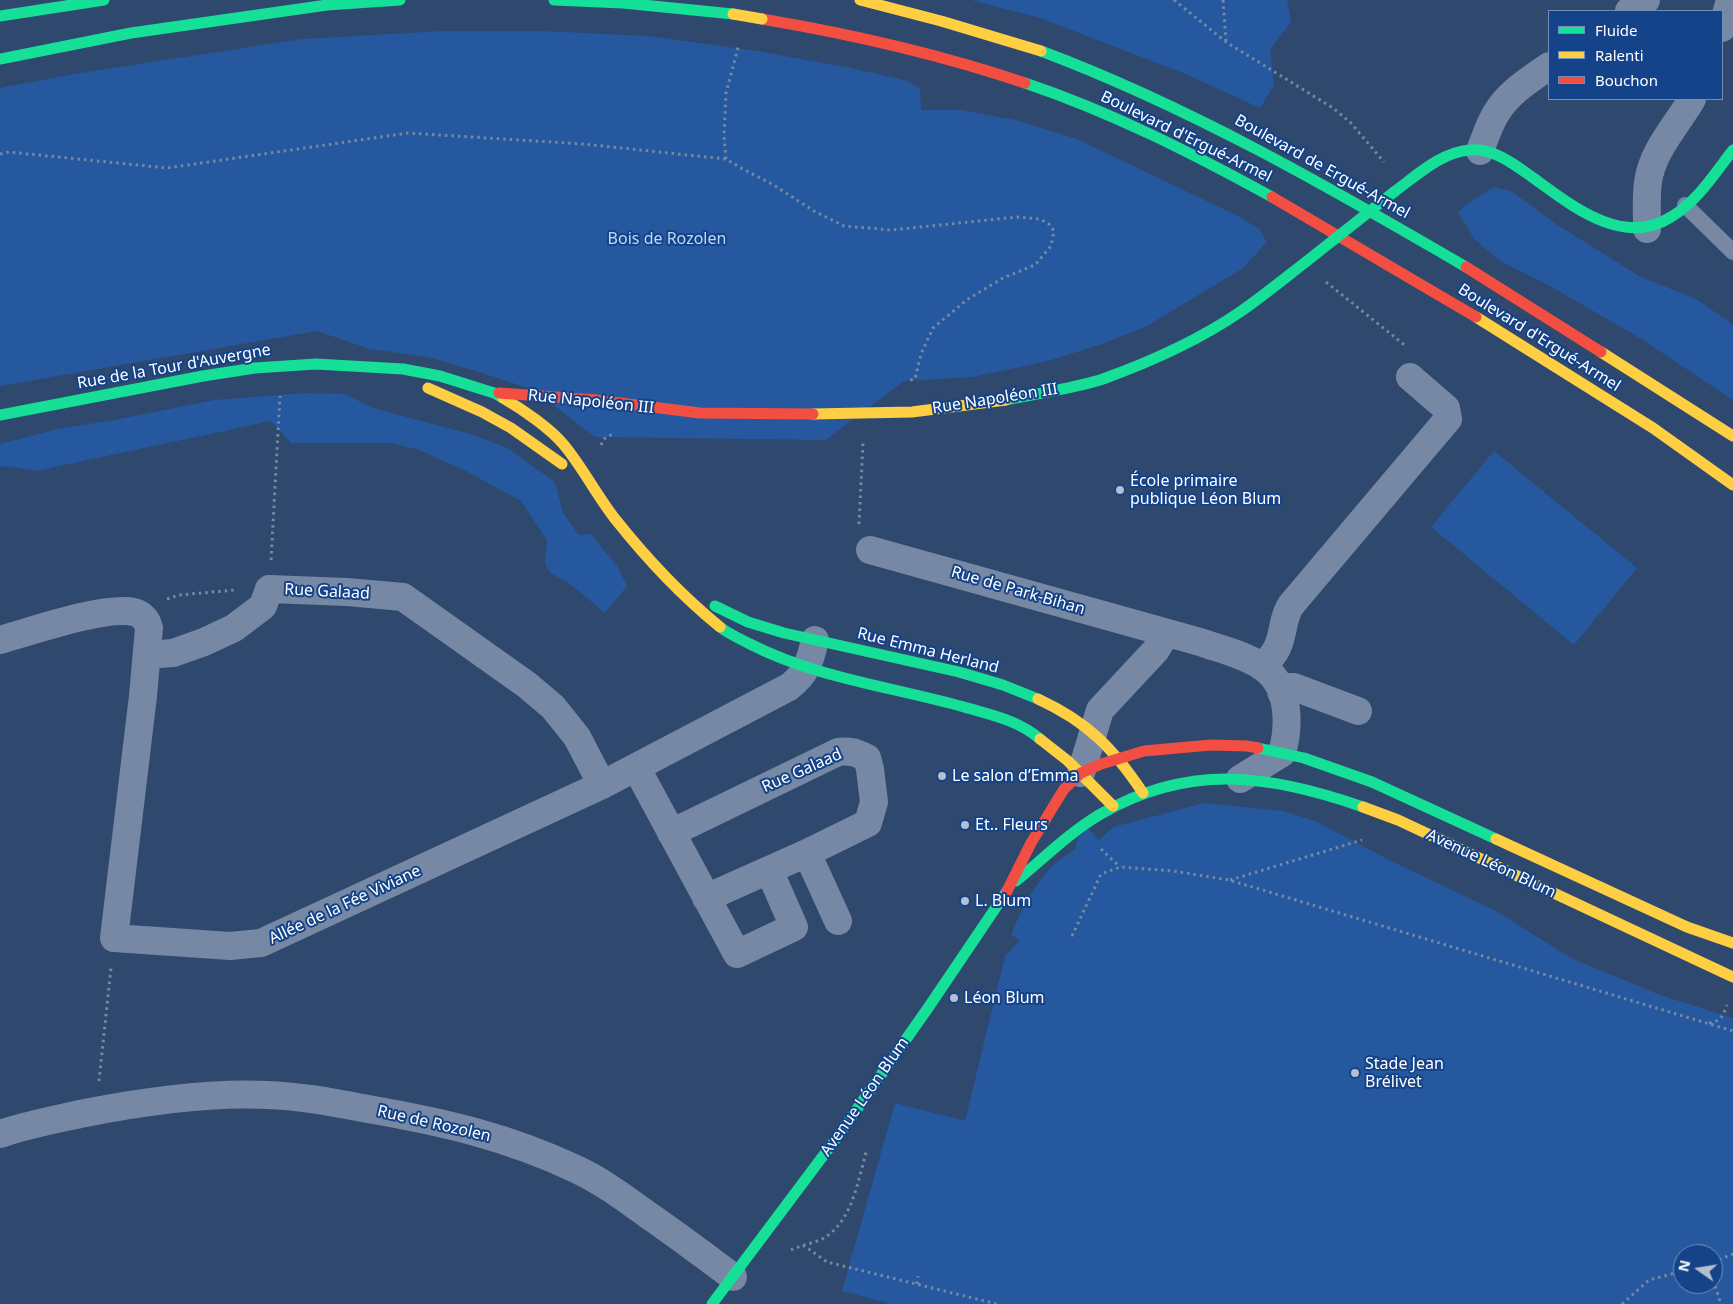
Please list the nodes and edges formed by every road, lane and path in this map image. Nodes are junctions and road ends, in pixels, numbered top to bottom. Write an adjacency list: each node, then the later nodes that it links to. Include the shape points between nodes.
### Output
1 (104, 0): 10 (main road)
2 (400, 0): 14 (main road, via 327,5 216,20)
3 (554, 0): 39 (main road, Boulevard d'Ergué-Armel, bridge, via 733,14 808,26 947,58 1042,89 1132,125 1303,213 1540,355)
4 (860, 0): 38 (main road, Boulevard de Ergué-Armel, via 1042,52 1118,82 1227,133 1489,281)
5 (1174, 0): 13 (path)
6 (1223, 0): 13 (path)
7 (1646, 0): 9 (street)
8 (1730, 0): 11 (street)
9 (1631, 10)
10 (0, 16)
11 (1723, 24)
12 (740, 38): 21 (path, via 726,93)
13 (1226, 42): 22 (path, via 1333,108 1350,122)
14 (0, 59)
15 (1548, 67): 18 (street, via 1508,97 1497,110)
16 (1691, 100): 25 (street, via 1651,170)
17 (1733, 150): 23 (main road)
18 (1480, 151): 25 (main road, via 1510,162 1608,224 1631,230); 35 (main road, Rue Napoléon III, bridge, via 1458,152 1430,167 1260,298 1215,327 1143,363 1102,379 1035,394 955,408)
19 (0, 154): 21 (path, via 9,152 166,168 408,133 583,144)
20 (1733, 158): 23 (main road)
21 (726, 159): 32 (path, via 844,226 891,230 1017,217 1040,219 1049,224 1054,231 1050,246 1035,264 1003,278 947,315 933,328 921,354 915,379)
22 (1388, 167)
23 (1719, 169): 24 (main road)
24 (1685, 205): 25 (main road, via 1672,218); 26 (lane)
25 (1647, 229)
26 (1733, 252)
27 (1319, 276): 28 (path)
28 (1411, 350)
29 (355, 365): 30 (main road, Rue de la Tour d'Auvergne); 33 (main road); 34 (main road, Rue Napoléon III, via 440,376)
30 (281, 366): 36 (main road, Rue de la Tour d'Auvergne, via 181,380); 43 (path)
31 (1410, 377): 49 (street, via 1446,408 1448,420 1291,605 1286,612 1278,647)
32 (904, 381)
33 (432, 390): 34 (main road, Rue Napoléon III); 40 (main road, via 511,428)
34 (494, 393): 35 (main road, Rue Napoléon III, via 596,400 700,413); 40 (main road, via 517,406 563,444)
35 (856, 414): 41 (path, via 864,442)
36 (0, 415)
37 (616, 432): 40 (path, via 604,439 596,458)
38 (1733, 436)
39 (1733, 485)
40 (598, 492): 42 (main road, via 632,539)
41 (864, 539): 45 (street, Rue de Park-Bihan)
42 (676, 586): 47 (main road, via 748,622 784,633); 47 (main road, via 707,616 741,640 777,656)
43 (269, 589): 44 (path, via 179,595); 48 (street, Rue Galaad, via 264,606 234,628 173,653); 59 (street, Rue Galaad, via 403,597 553,707 576,737)
44 (136, 612): 46 (street, via 117,611 80,618); 48 (street, via 147,620)
45 (1166, 633): 49 (street, via 1235,654); 53 (street, Avenue Léon Blum, via 1156,650 1100,710)
46 (0, 640)
47 (811, 653): 50 (street, via 917,674 929,674); 56 (street, via 798,680 789,687); 57 (main road, via 835,675 1010,720 1032,731)
48 (147, 655): 73 (street)
49 (1262, 667): 51 (street)
50 (942, 668): 53 (main road, Rue Emma Herland, via 1026,694 1068,716)
51 (1281, 692): 52 (street, via 1294,687); 54 (street, via 1288,722)
52 (1358, 710)
53 (1093, 734): 55 (main road, Rue Emma Herland); 57 (street, Avenue Léon Blum)
54 (1282, 753): 55 (main road, Avenue Léon Blum, via 1247,746 1211,745 1144,751); 58 (street); 74 (main road, Avenue Léon Blum, via 1372,782 1687,927)
55 (1118, 758): 57 (main road, Avenue Léon Blum); 60 (main road, Rue Emma Herland)
56 (636, 767): 59 (street); 62 (street)
57 (1081, 773): 61 (main road); 69 (main road, Avenue Léon Blum, via 1056,802)
58 (1240, 779): 60 (main road, Avenue Léon Blum, via 1183,782); 75 (main road, Avenue Léon Blum, via 1324,793 1389,816)
59 (602, 785): 73 (street, Allée de la Fée Viviane, via 261,943 230,946)
60 (1143, 792): 61 (main road, Avenue Léon Blum)
61 (1113, 806): 69 (main road, Avenue Léon Blum, via 1080,827)
62 (671, 833): 65 (street, Rue Galaad, via 838,752 847,750 867,758 874,802 868,824); 70 (street)
63 (1362, 840): 68 (path)
64 (1099, 848): 66 (path)
65 (807, 853): 67 (street, Rue Galaad); 71 (street)
66 (1120, 867): 68 (path); 72 (path, via 1101,874)
67 (769, 870): 70 (street, Rue Galaad); 70 (street, via 794,927 737,954)
68 (1229, 880): 77 (path)
69 (1010, 886): 86 (main road, Avenue Léon Blum, via 859,1106)
70 (706, 898)
71 (838, 921)
72 (1072, 936)
73 (114, 938): 79 (path)
74 (1733, 943)
75 (1733, 977)
76 (1729, 1000): 77 (path, via 1722,1018)
77 (1706, 1024): 78 (path)
78 (1733, 1031)
79 (96, 1111): 80 (street, Rue de Rozolen); 86 (street, Rue de Rozolen, via 190,1098 267,1095 356,1107 488,1134 580,1171 624,1198)
80 (0, 1134)
81 (868, 1148): 82 (path, via 842,1222 823,1238)
82 (802, 1244): 83 (path); 87 (path, via 827,1262)
83 (785, 1256)
84 (1673, 1274): 90 (path, via 1649,1280)
85 (918, 1276): 87 (path)
86 (733, 1277): 88 (main road, Avenue Léon Blum)
87 (917, 1284): 89 (path)
88 (712, 1304)
89 (997, 1304)
90 (1622, 1304)

